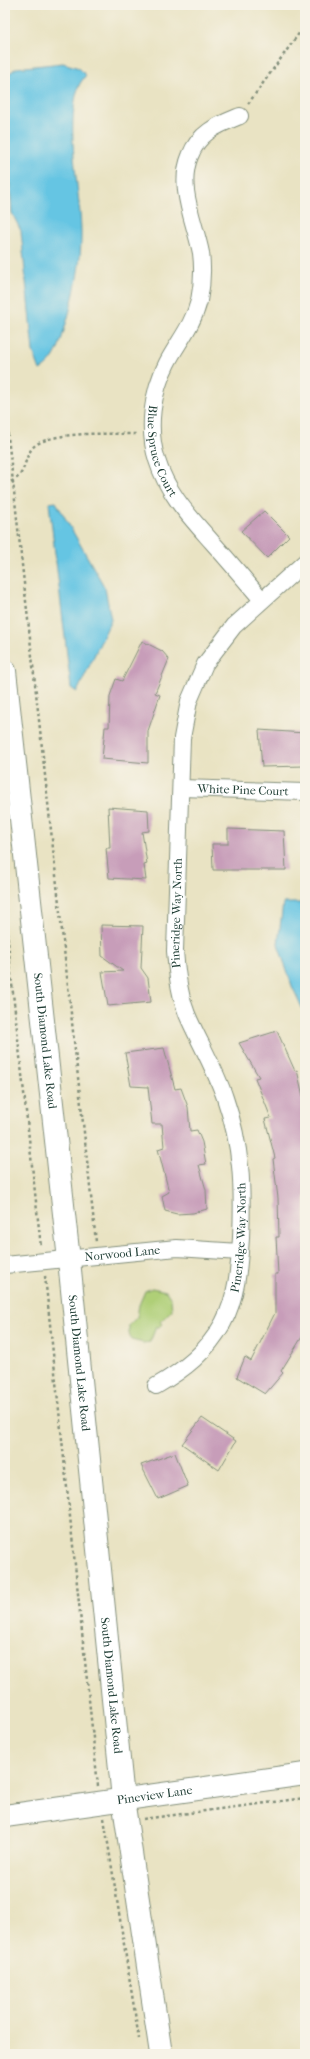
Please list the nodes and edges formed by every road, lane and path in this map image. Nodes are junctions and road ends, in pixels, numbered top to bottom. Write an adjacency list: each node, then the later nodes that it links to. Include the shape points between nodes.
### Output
1 (305, 26): 2 (path)
2 (240, 116): 4 (street, Blue Spruce Court, via 210,129 198,139 189,156 185,179 201,254 199,302 190,326 167,363 157,388)
3 (5, 409): 5 (path)
4 (152, 433): 5 (path, via 85,435 43,441 34,446 18,478); 8 (street, Blue Spruce Court, via 156,459 164,480 176,500)
5 (13, 482): 6 (path); 16 (path)
6 (5, 483)
7 (305, 562): 8 (street, Pineridge Way North)
8 (262, 600): 11 (street, Pineridge Way North, via 234,626 205,664 189,701 182,738)
9 (5, 671): 10 (street, South Diamond Lake Road)
10 (8, 735): 13 (street, South Diamond Lake Road)
11 (181, 788): 12 (street, White Pine Court); 15 (street, Pineridge Way North, via 175,951 178,978 189,1020 212,1066 235,1130 243,1188)
12 (305, 792)
13 (12, 810): 17 (street, South Diamond Lake Road)
14 (5, 907): 18 (path)
15 (240, 1252): 16 (street, Norwood Lane, via 177,1248); 20 (street, Pineridge Way North, via 234,1298 224,1323 200,1355 183,1370)
16 (97, 1256): 17 (street, Norwood Lane)
17 (68, 1260): 18 (street, Norwood Lane); 24 (street, South Diamond Lake Road)
18 (43, 1262): 19 (street, Norwood Lane); 22 (path)
19 (5, 1265)
20 (156, 1386)
21 (305, 1774): 24 (street, Pineview Lane)
22 (99, 1788)
23 (305, 1798): 27 (path)
24 (123, 1800): 25 (street, Pineview Lane); 29 (street, South Diamond Lake Road)
25 (5, 1816)
26 (104, 1816): 28 (path)
27 (143, 1819)
28 (140, 2047)
29 (161, 2054)

